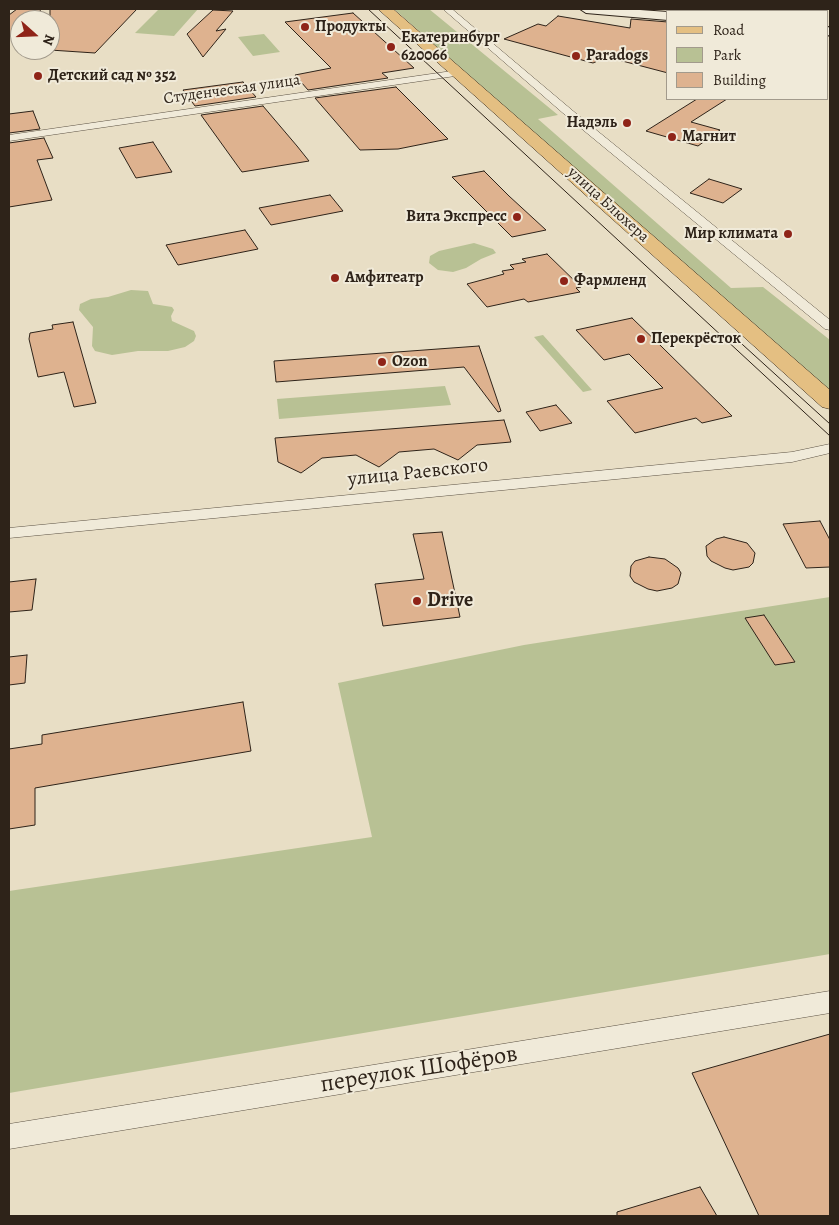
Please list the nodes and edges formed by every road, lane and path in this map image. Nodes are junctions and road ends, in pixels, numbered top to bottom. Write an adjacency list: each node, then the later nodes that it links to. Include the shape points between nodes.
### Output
1 (385, 9): 5 (main road, улица Блюхера)
2 (447, 9): 7 (street)
3 (586, 9): 4 (main road)
4 (666, 16)
5 (459, 73): 6 (street, Студенческая улица); 8 (main road, улица Блюхера)
6 (9, 138)
7 (830, 326)
8 (830, 402)
9 (830, 449): 10 (street, улица Раевского, via 782,458)
10 (9, 533)
11 (830, 1002): 12 (street, переулок Шофёров)
12 (9, 1137)

